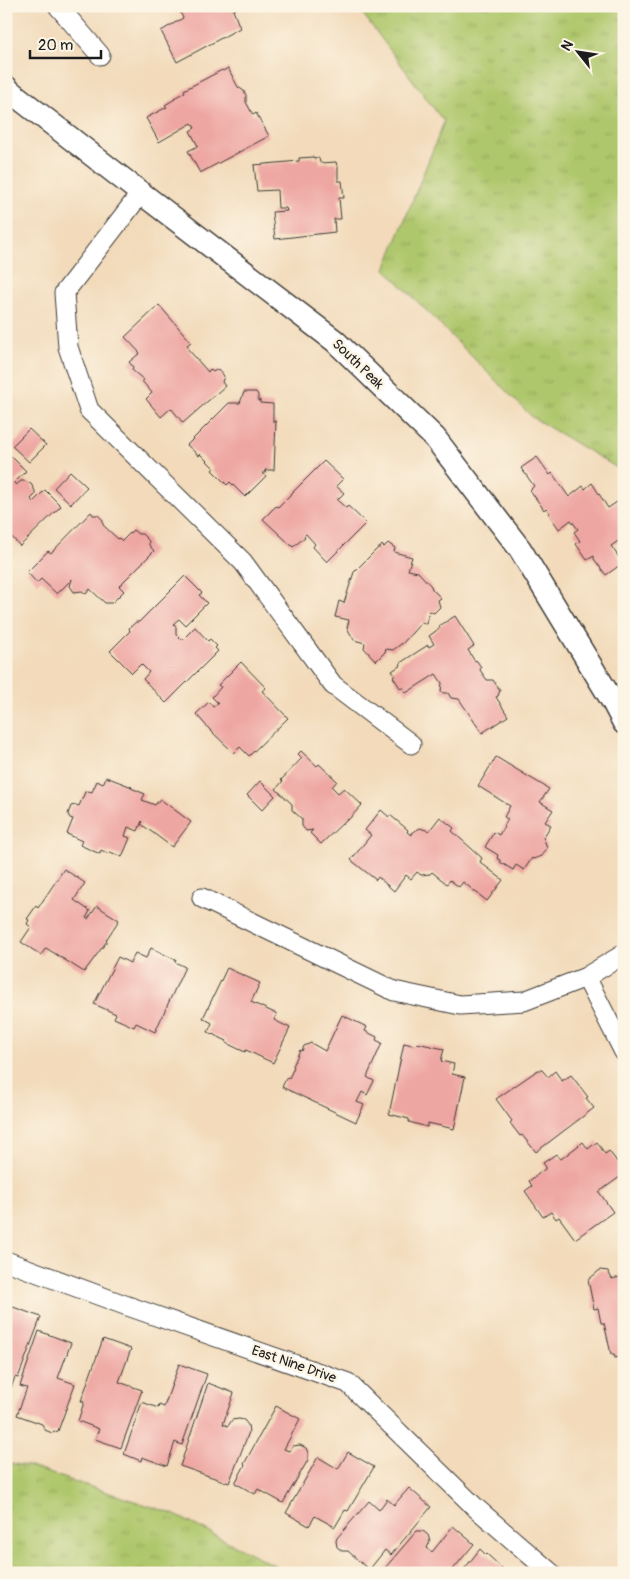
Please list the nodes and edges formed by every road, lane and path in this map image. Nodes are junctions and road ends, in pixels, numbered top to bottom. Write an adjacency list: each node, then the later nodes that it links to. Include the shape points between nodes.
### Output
1 (58, 6): 2 (street)
2 (100, 55)
3 (6, 87): 4 (street, South Peak)
4 (141, 193): 5 (street, South Peak, via 335,341 435,438 520,549); 6 (street, via 64,293 68,347 89,410 243,562 333,685)
5 (624, 723)
6 (411, 744)
7 (202, 898): 9 (street, via 394,991 460,1005 524,1001)
8 (624, 954): 9 (street)
9 (586, 977): 10 (street)
10 (624, 1052)
11 (6, 1261): 12 (street, East Nine Drive, via 348,1383 476,1508)
12 (552, 1573)

